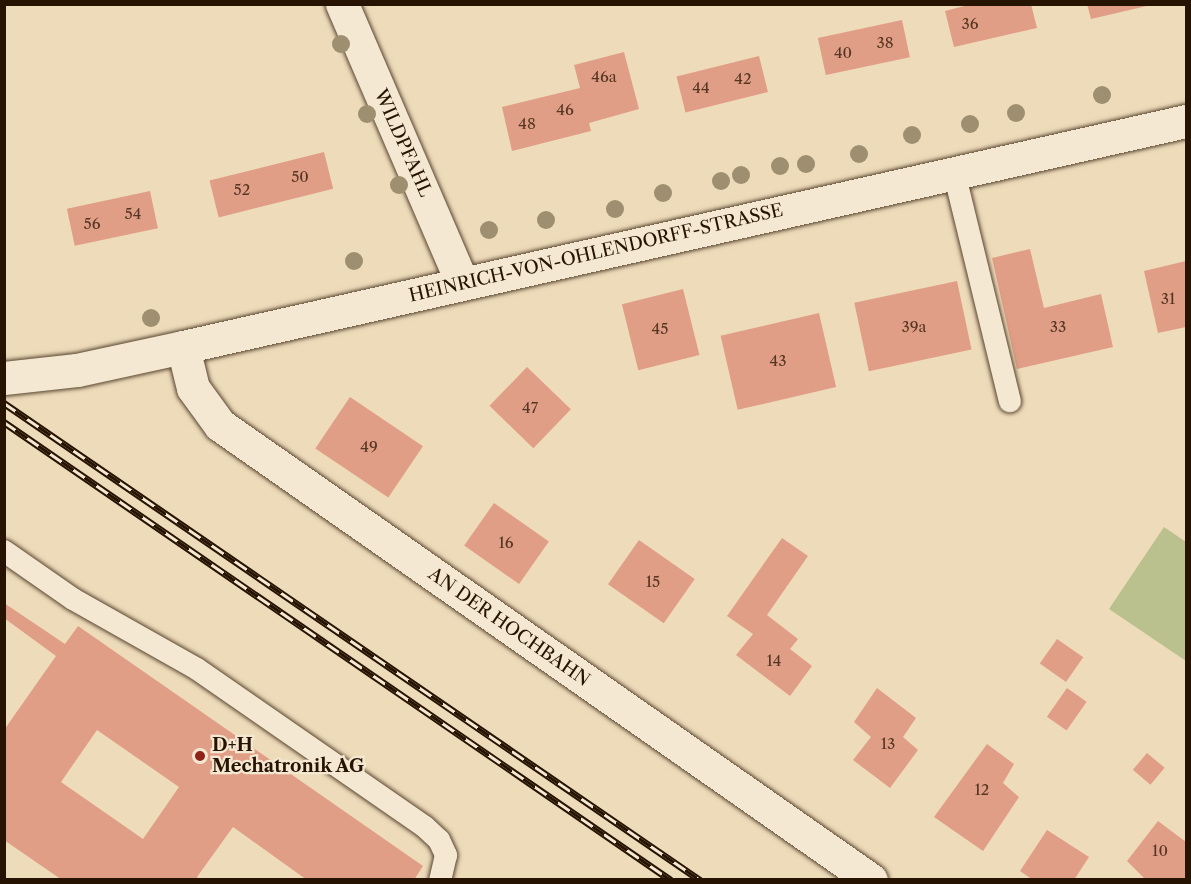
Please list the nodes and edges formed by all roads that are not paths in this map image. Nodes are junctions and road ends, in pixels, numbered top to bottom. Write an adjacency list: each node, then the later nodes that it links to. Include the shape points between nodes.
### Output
1 (342, 4): 4 (street, WILDPFAHL)
2 (1186, 121): 3 (street, HEINRICH-VON-OHLENDORFF-STRASSE)
3 (954, 172): 4 (street, HEINRICH-VON-OHLENDORFF-STRASSE); 7 (lane)
4 (462, 283): 5 (street, HEINRICH-VON-OHLENDORFF-STRASSE)
5 (183, 347): 6 (street, HEINRICH-VON-OHLENDORFF-STRASSE, via 77,370); 10 (street, AN DER HOCHBAHN, via 193,388 219,425)
6 (4, 378)
7 (1010, 401)
8 (4, 551): 9 (lane, via 73,599 197,669 425,827 439,840 446,855)
9 (440, 879)
10 (871, 879)

